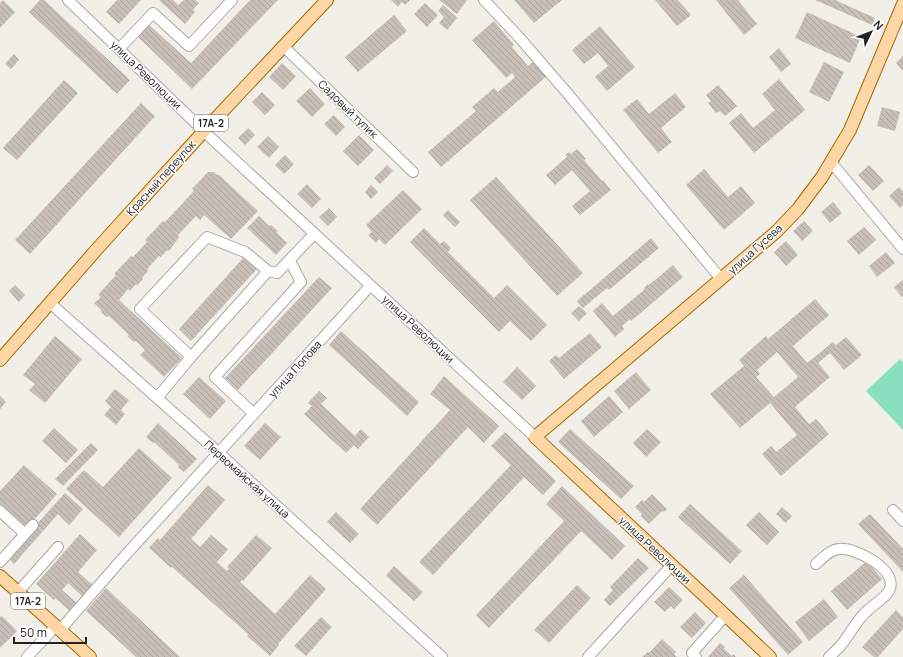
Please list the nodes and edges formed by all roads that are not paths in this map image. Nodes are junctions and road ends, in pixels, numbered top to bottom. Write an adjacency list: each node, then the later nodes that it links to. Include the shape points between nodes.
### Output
1 (68, 0): 7 (street, улица Революции)
2 (232, 0): 7 (street, via 189,46 153,13)
3 (327, 0): 6 (main road, Красный переулок / 17А-2)
4 (484, 0): 15 (street, via 568,94)
5 (903, 4): 9 (main road, улица Гусева, via 850,130)
6 (283, 46): 8 (main road, Красный переулок / 17А-2); 10 (street, Садовый тупик)
7 (119, 49): 8 (street, улица Революции)
8 (204, 131): 11 (street, улица Революции); 17 (main road, Красный переулок / 17А-2)
9 (831, 162): 12 (street); 15 (main road, улица Гусева, via 798,209 776,232)
10 (413, 172)
11 (314, 234): 13 (street); 16 (street, улица Революции)
12 (903, 249)
13 (290, 261): 14 (street, via 277,273); 21 (street, via 301,282 215,377)
14 (268, 271): 18 (street); 18 (street, via 245,252 207,237 140,309)
15 (721, 279): 22 (main road, улица Гусева)
16 (370, 286): 21 (street, улица Попова); 22 (street, улица Революции)
17 (50, 302): 19 (main road, Красный переулок / 17А-2); 20 (street, Первомайская улица)
18 (191, 357): 20 (street)
19 (0, 360)
20 (157, 398): 23 (street, Первомайская улица)
21 (254, 414): 23 (street, улица Попова)
22 (534, 437): 32 (main road, улица Революции)
23 (219, 453): 36 (street, улица Попова); 39 (street, Первомайская улица)
24 (893, 510): 26 (street)
25 (0, 511): 28 (street)
26 (903, 520)
27 (33, 525): 28 (street)
28 (25, 534): 30 (street)
29 (58, 547): 34 (street)
30 (0, 562)
31 (816, 564): 43 (street, via 830,552 840,549 862,554 880,566 889,577 890,583 889,591 864,614)
32 (672, 566): 35 (main road, улица Революции); 40 (street)
33 (0, 576): 34 (main road, 17А-2)
34 (18, 592): 36 (main road, 17А-2)
35 (725, 616): 41 (street, via 692,653); 42 (main road, улица Революции)
36 (58, 628): 37 (street, улица Попова); 38 (main road, 17А-2)
37 (27, 657)
38 (90, 657)
39 (442, 657)
40 (588, 657)
41 (696, 657)
42 (770, 657)
43 (829, 657)

